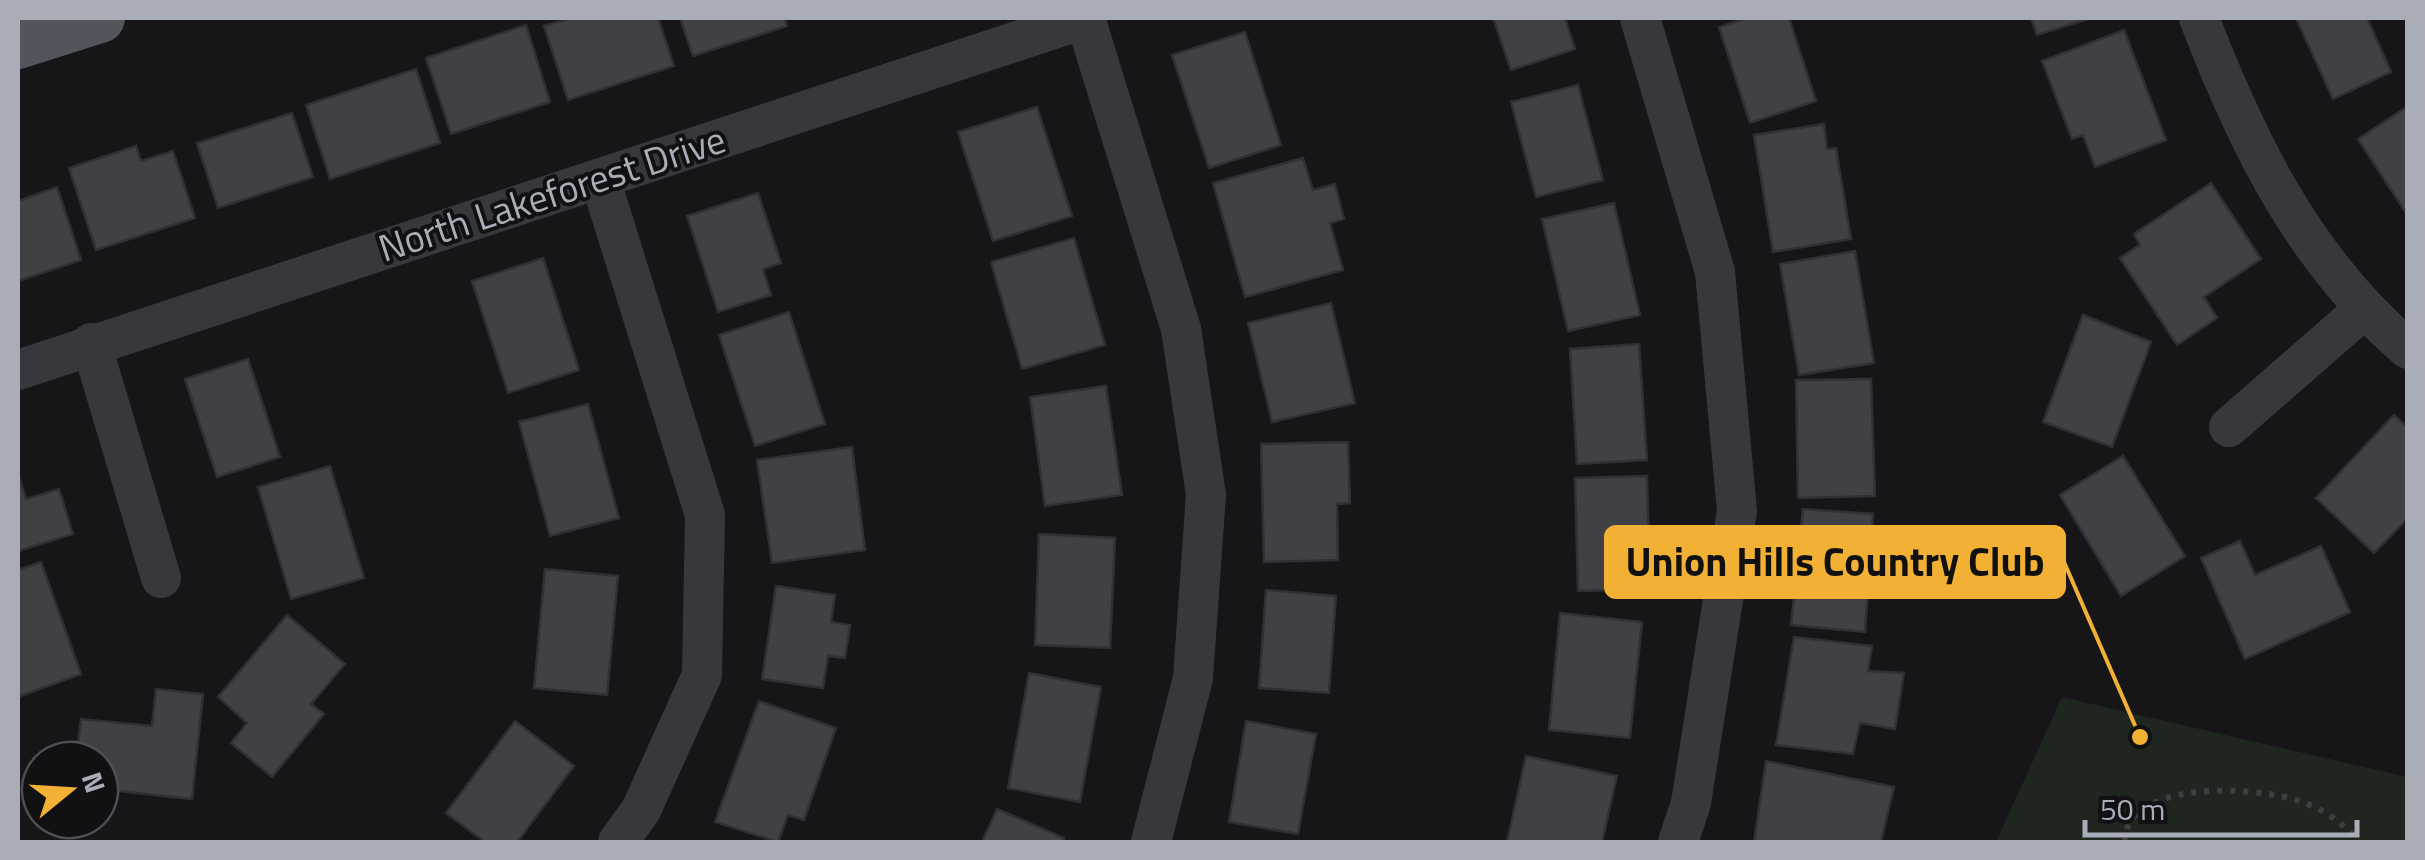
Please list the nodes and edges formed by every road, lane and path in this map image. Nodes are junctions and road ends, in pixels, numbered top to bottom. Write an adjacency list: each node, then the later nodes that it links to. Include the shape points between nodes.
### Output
1 (100, 18): 5 (main road)
2 (1086, 18): 6 (street, North Lakeforest Drive); 14 (street, via 1181,329 1206,495 1194,678)
3 (1640, 18): 15 (street, via 1715,272 1737,512)
4 (2199, 18): 7 (street, via 2237,115 2288,211)
5 (18, 44)
6 (600, 180): 8 (street, North Lakeforest Drive); 13 (street, via 704,516 702,676 642,810)
7 (2363, 310): 9 (street); 11 (street)
8 (91, 343): 10 (street, North Lakeforest Drive); 12 (street)
9 (2408, 348)
10 (18, 370)
11 (2229, 427)
12 (161, 578)
13 (618, 842)
14 (1151, 842)
15 (1678, 842)
16 (2124, 842): 17 (path, via 2131,820 2166,798 2209,790 2306,803 2340,821)
17 (2358, 842)

